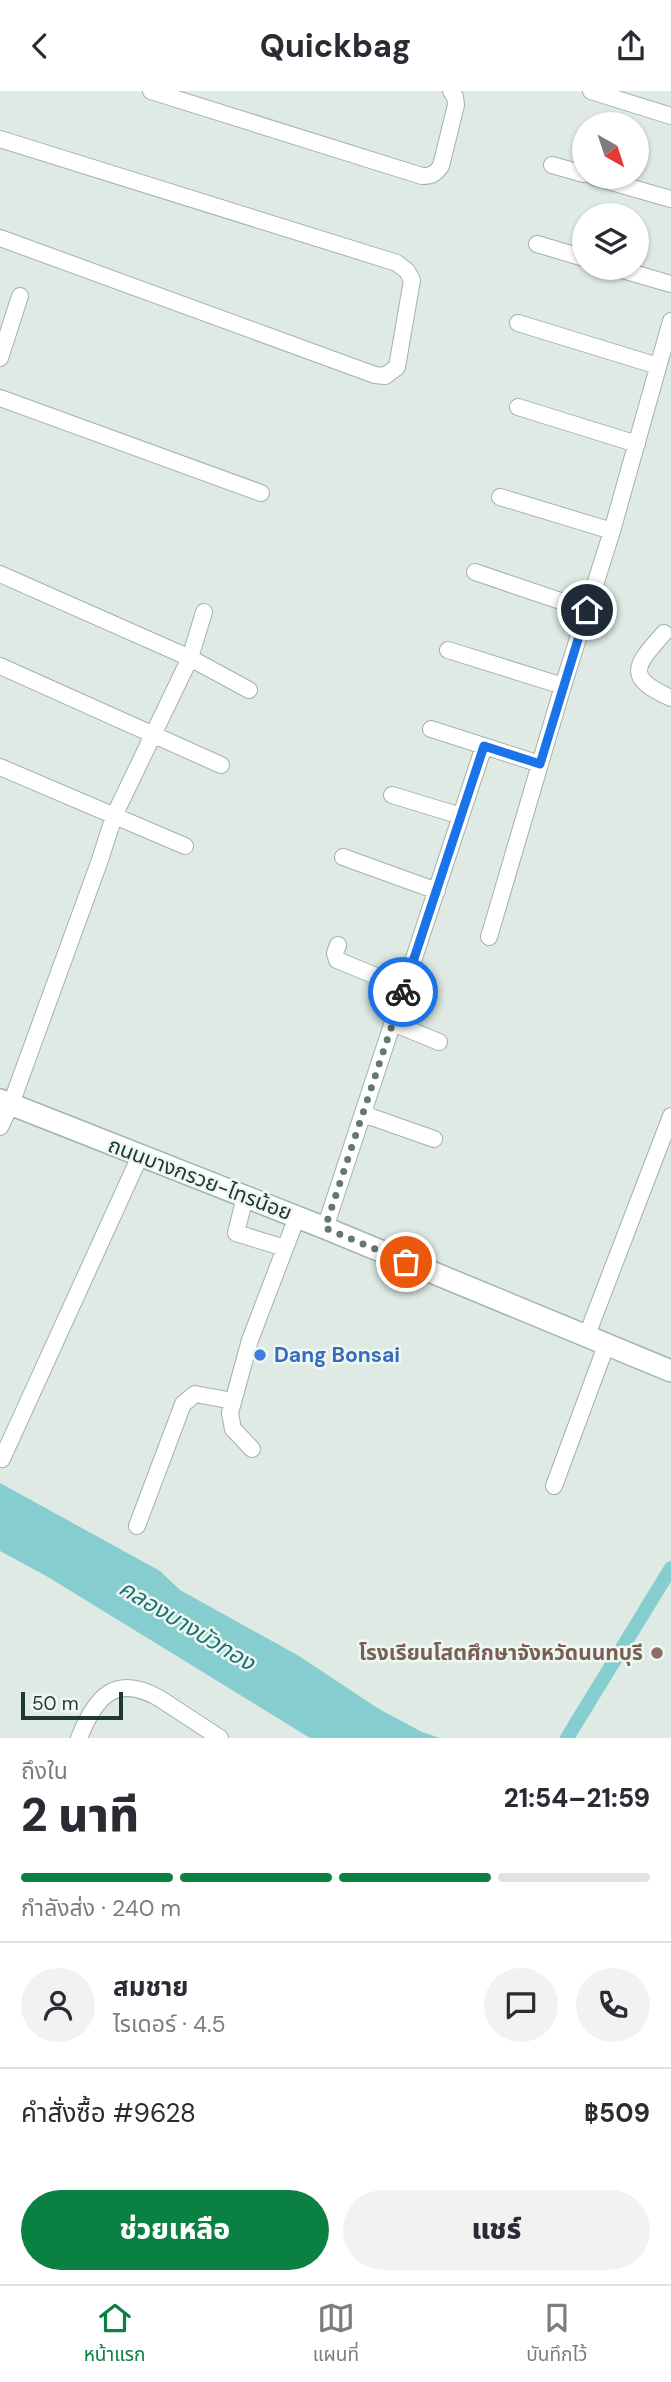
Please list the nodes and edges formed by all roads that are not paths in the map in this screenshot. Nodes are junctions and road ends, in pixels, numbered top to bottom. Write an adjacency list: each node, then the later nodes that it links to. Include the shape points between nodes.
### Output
1 (151, 91): 2 (street, via 422,176 436,173 441,166 456,105)
2 (451, 91)
3 (591, 91): 4 (street)
4 (671, 116)
5 (0, 139): 10 (street, via 397,263 412,280 397,367 385,376 375,376)
6 (552, 165): 7 (street)
7 (572, 171)
8 (636, 189): 9 (street)
9 (671, 199)
10 (0, 238)
11 (537, 244): 12 (street)
12 (572, 254)
13 (649, 278): 14 (street)
14 (671, 284)
15 (20, 296): 18 (street)
16 (671, 321): 19 (street)
17 (519, 323): 19 (street)
18 (0, 358)
19 (658, 366): 22 (street)
20 (0, 398): 23 (street)
21 (518, 407): 22 (street)
22 (636, 444): 25 (street)
23 (261, 493)
24 (500, 498): 25 (street)
25 (612, 531): 28 (street)
26 (475, 572): 28 (street)
27 (0, 573): 32 (street)
28 (587, 610): 34 (street)
29 (204, 612): 32 (street)
30 (664, 633): 36 (street, via 641,662 639,676 651,689)
31 (448, 650): 34 (street)
32 (190, 658): 35 (street); 38 (street)
33 (0, 666): 38 (street)
34 (563, 686): 40 (street)
35 (249, 690)
36 (671, 698)
37 (431, 729): 39 (street)
38 (155, 734): 41 (street); 44 (street)
39 (484, 746): 40 (street); 45 (street)
40 (540, 764): 49 (street)
41 (220, 765)
42 (0, 767): 44 (street)
43 (392, 795): 45 (street)
44 (114, 816): 46 (street); 54 (street)
45 (461, 816): 48 (street)
46 (185, 846)
47 (343, 857): 48 (street)
48 (437, 891): 51 (street)
49 (489, 937)
50 (338, 945): 51 (street, via 337,961)
51 (404, 988): 52 (street)
52 (393, 1023): 53 (street); 55 (street)
53 (439, 1042)
54 (6, 1102): 57 (street); 59 (main road, ถนนบางกรวย-ไทรน้อย)
55 (362, 1114): 58 (street); 62 (street)
56 (671, 1116): 64 (street)
57 (0, 1127)
58 (435, 1139)
59 (140, 1156): 60 (main road, ถนนบางกรวย-ไทรน้อย); 69 (street)
60 (245, 1197): 61 (main road, ถนนบางกรวย-ไทรน้อย); 63 (street, via 237,1234)
61 (297, 1217): 62 (main road, ถนนบางกรวย-ไทรน้อย); 63 (street)
62 (325, 1228): 64 (main road, ถนนบางกรวย-ไทรน้อย)
63 (285, 1248): 67 (street, via 250,1340)
64 (587, 1335): 65 (main road, ถนนบางกรวย-ไทรน้อย)
65 (607, 1343): 66 (main road, ถนนบางกรวย-ไทรน้อย); 70 (street)
66 (671, 1371)
67 (233, 1401): 68 (street, via 233,1429); 71 (street, via 195,1394 183,1404)
68 (252, 1449)
69 (2, 1459)
70 (554, 1486)
71 (136, 1526)
72 (79, 1738): 73 (street, via 98,1700 108,1692 129,1688 148,1692)
73 (220, 1738)

